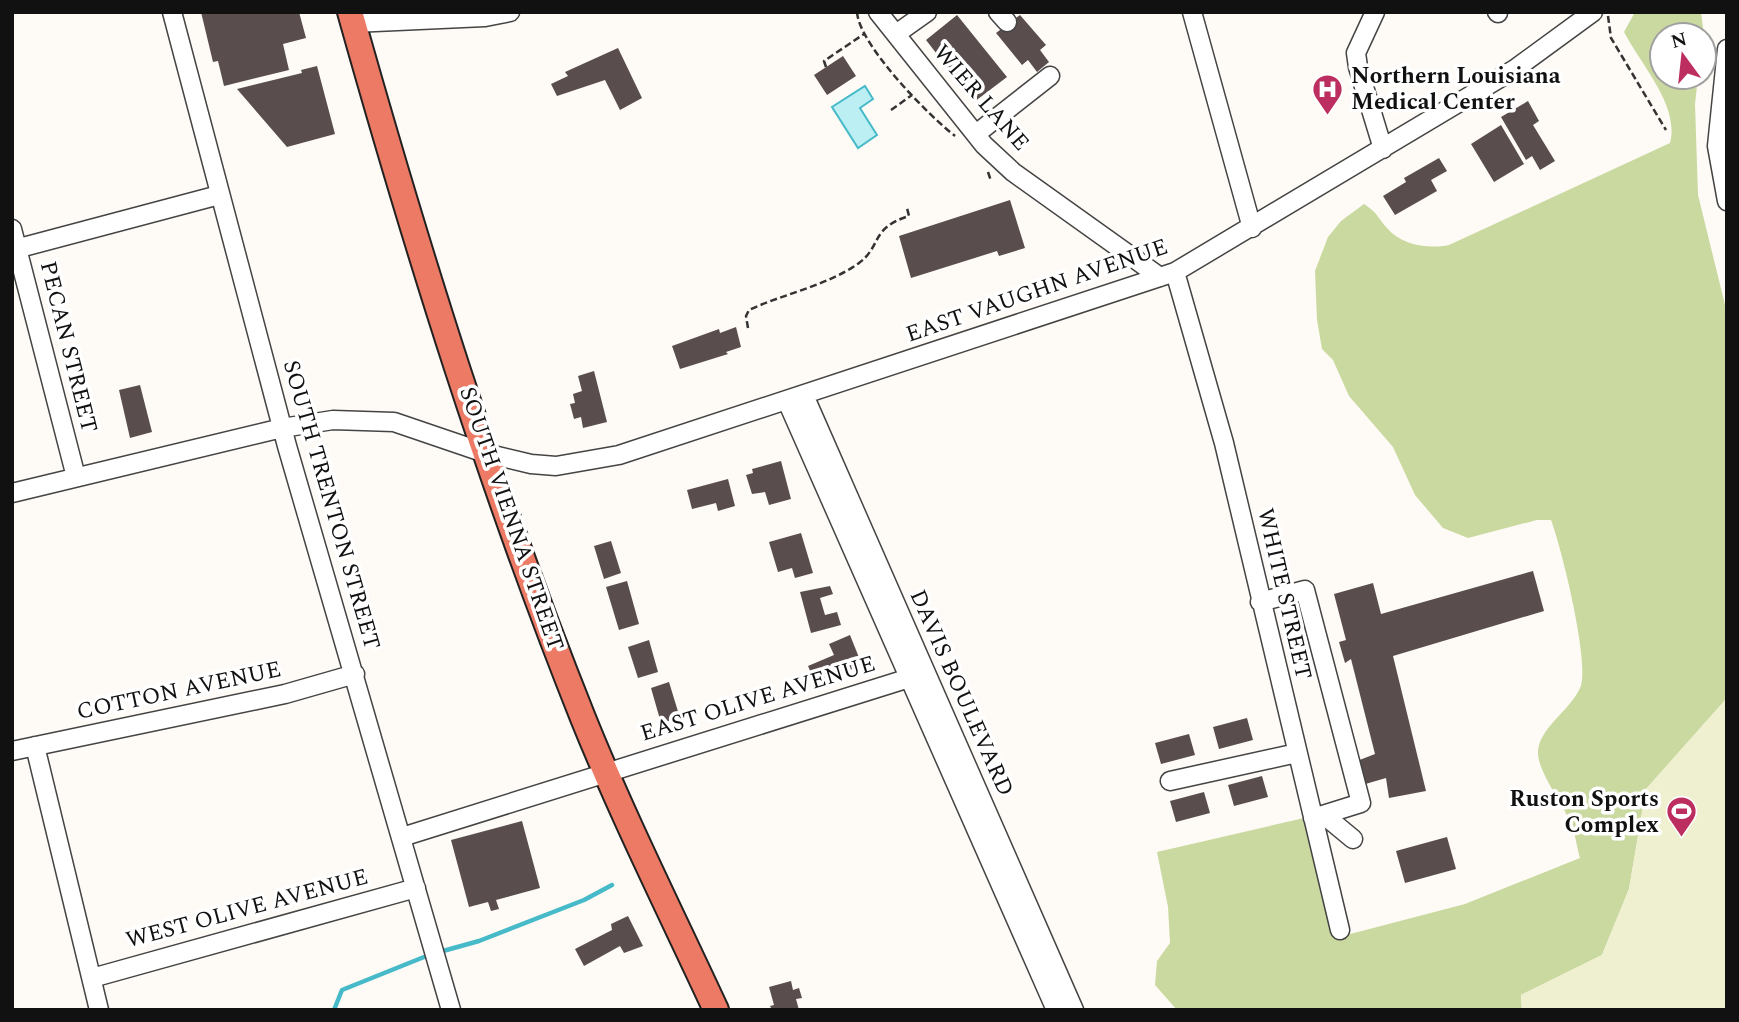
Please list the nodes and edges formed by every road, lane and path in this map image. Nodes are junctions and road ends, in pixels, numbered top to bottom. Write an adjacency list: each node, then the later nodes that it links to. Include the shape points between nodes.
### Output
1 (172, 12): 24 (street, SOUTH TRENTON STREET)
2 (510, 12): 10 (street, via 485,17)
3 (857, 12): 11 (path)
4 (878, 12): 12 (street, WIER LANE)
5 (927, 12): 12 (street)
6 (1192, 12): 27 (street)
7 (1375, 12): 21 (street, via 1356,53)
8 (1608, 12): 18 (path, via 1611,38)
9 (1590, 13): 21 (street, EAST VAUGHN AVENUE, via 1515,69)
10 (352, 18): 34 (highway, SOUTH VIENNA STREET)
11 (864, 34): 14 (path, via 824,61); 16 (path)
12 (896, 34): 19 (street, WIER LANE)
13 (1727, 49): 25 (street, via 1717,146)
14 (825, 67)
15 (1050, 76): 19 (street)
16 (912, 95): 17 (path); 20 (path)
17 (891, 110)
18 (1666, 130)
19 (976, 134): 30 (street, WIER LANE, via 1013,172)
20 (956, 137)
21 (1383, 149): 27 (street, EAST VAUGHN AVENUE)
22 (984, 165): 23 (path)
23 (991, 181)
24 (219, 195): 29 (street); 33 (street, SOUTH TRENTON STREET)
25 (1727, 201)
26 (907, 208): 31 (path, via 909,216 883,228 861,262 783,299 752,308 746,316)
27 (1252, 228): 30 (street, EAST VAUGHN AVENUE)
28 (12, 229): 29 (street, PECAN STREET)
29 (15, 249): 35 (street, PECAN STREET)
30 (1168, 274): 32 (street, EAST VAUGHN AVENUE); 37 (street, WHITE STREET, via 1224,443)
31 (748, 328)
32 (796, 398): 34 (street, EAST VAUGHN AVENUE, via 598,461 556,466); 39 (street, DAVIS BOULEVARD)
33 (282, 428): 34 (street, EAST VAUGHN AVENUE, via 333,421 394,422); 35 (street, EAST VAUGHN AVENUE); 38 (street, SOUTH TRENTON STREET)
34 (485, 453): 43 (highway, SOUTH VIENNA STREET, via 529,579)
35 (76, 477): 36 (street, EAST VAUGHN AVENUE)
36 (12, 493)
37 (1260, 601): 42 (street, WHITE STREET); 45 (street, via 1305,590 1361,803)
38 (355, 674): 40 (street, COTTON AVENUE, via 285,694); 46 (street, SOUTH TRENTON STREET)
39 (918, 675): 43 (street, EAST OLIVE AVENUE); 54 (street, DAVIS BOULEVARD); 55 (street, DAVIS BOULEVARD)
40 (35, 746): 41 (street, COTTON AVENUE); 50 (street)
41 (12, 751)
42 (1297, 753): 44 (street); 45 (street, WHITE STREET)
43 (606, 771): 46 (street); 53 (highway, SOUTH VIENNA STREET)
44 (1170, 781)
45 (1318, 816): 47 (street); 49 (street, WHITE STREET)
46 (402, 837): 48 (street, SOUTH TRENTON STREET)
47 (1353, 839)
48 (416, 888): 50 (street, WEST OLIVE AVENUE); 52 (street, SOUTH TRENTON STREET)
49 (1340, 930)
50 (92, 978): 51 (street)
51 (99, 1010)
52 (451, 1010)
53 (716, 1010)
54 (1056, 1010)
55 (1074, 1010)

